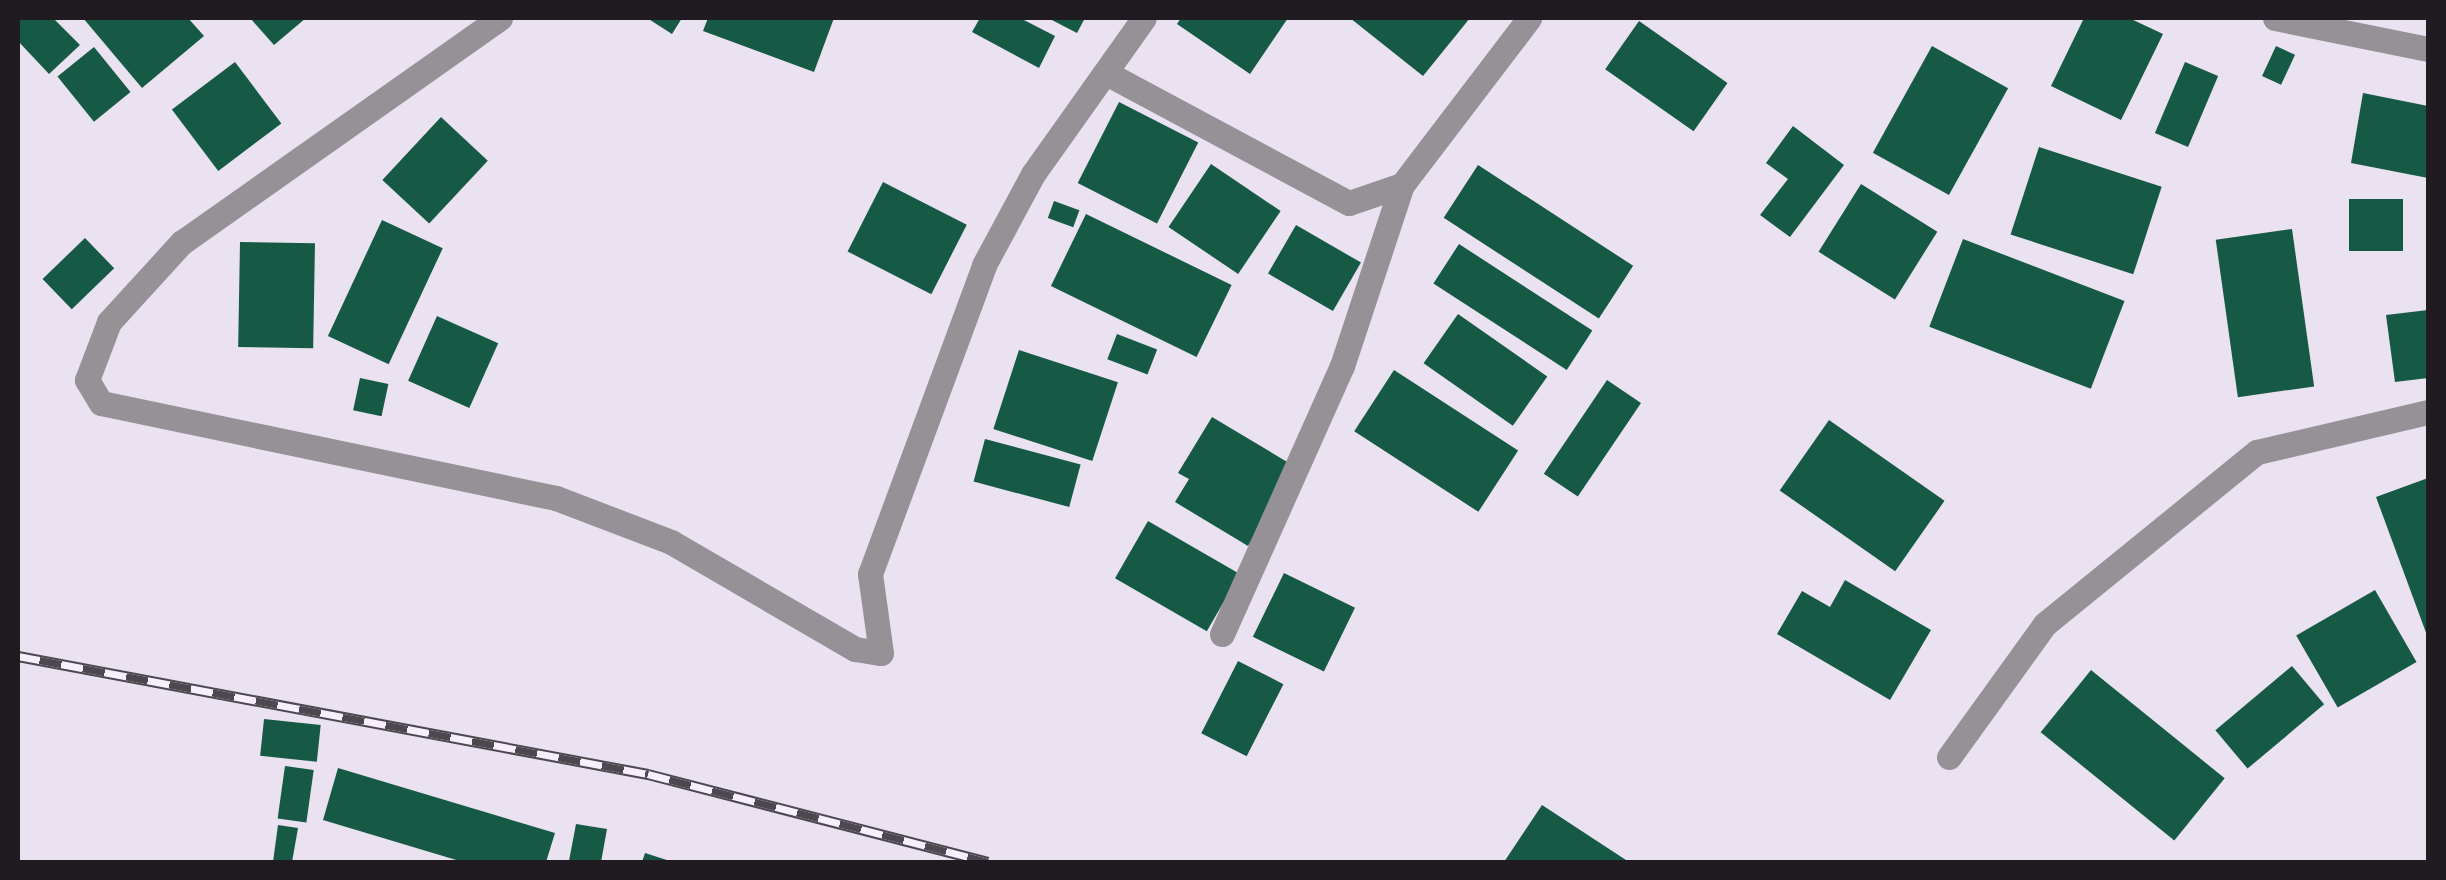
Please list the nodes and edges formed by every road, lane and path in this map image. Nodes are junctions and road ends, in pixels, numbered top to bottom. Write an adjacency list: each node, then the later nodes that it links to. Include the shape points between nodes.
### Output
1 (500, 18): 6 (street, via 182,242 110,322 87,380 101,403 556,498 671,542 855,649 881,653 870,574 918,430 1000,234)
2 (1144, 18): 6 (street)
3 (1528, 18): 7 (street)
4 (2275, 18): 5 (street)
5 (2428, 50)
6 (1108, 74): 7 (street, via 1349,203)
7 (1402, 185): 9 (street, via 1342,366)
8 (2428, 412): 10 (street, via 2258,452 2045,624)
9 (1222, 634)
10 (1949, 757)

